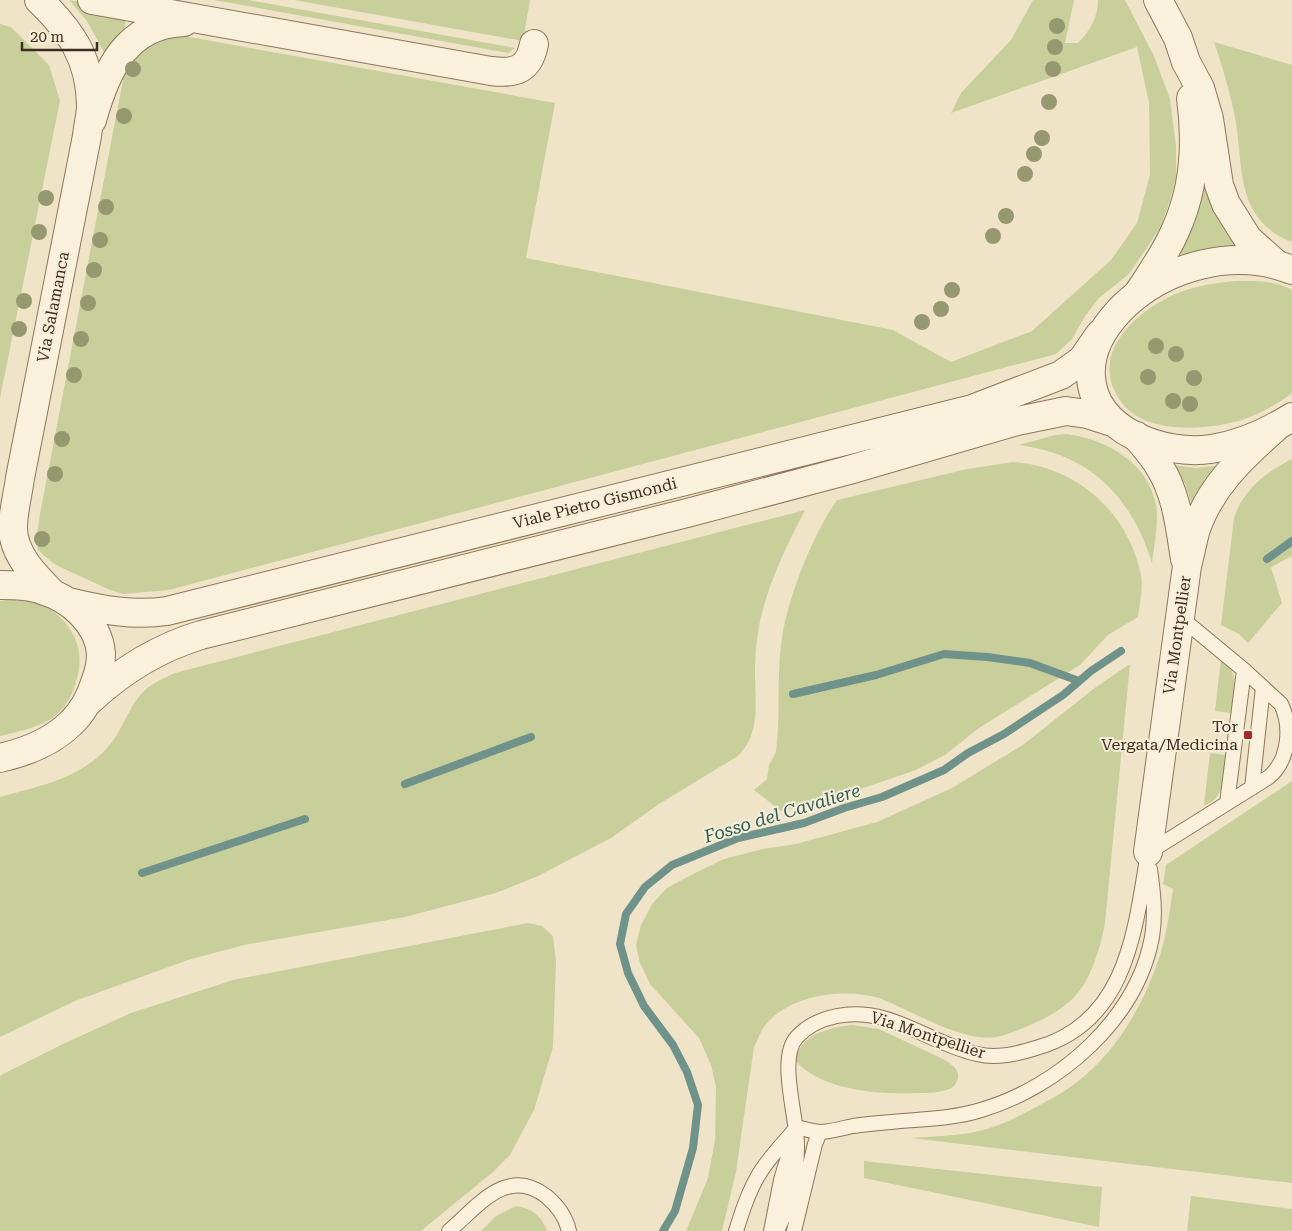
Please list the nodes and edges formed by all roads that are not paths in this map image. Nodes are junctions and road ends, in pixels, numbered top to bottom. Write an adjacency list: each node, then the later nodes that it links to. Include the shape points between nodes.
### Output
1 (39, 0): 7 (street, via 70,34 81,54 91,106)
2 (1158, 0): 6 (street, via 1178,38)
3 (106, 1): 4 (street)
4 (215, 22): 5 (street, via 506,73 514,72 526,63); 7 (street, via 162,24 130,42 108,74)
5 (534, 44)
6 (1186, 62): 8 (street, via 1200,88 1210,119 1219,185 1226,204 1248,239); 9 (street, via 1193,148 1188,194 1175,232)
7 (87, 136): 14 (street, Via Salamanca)
8 (1284, 267): 9 (street, via 1258,261 1199,266 1165,277)
9 (1139, 292): 10 (street, Viale Pietro Gismondi)
10 (1100, 334): 11 (street, via 1091,368 1093,393); 18 (street, Viale Pietro Gismondi, via 1082,360 1061,375 972,409 167,611 132,613 103,610)
11 (1112, 422): 13 (street); 22 (street, Viale Pietro Gismondi, via 1076,412 1050,413 691,512 201,635 133,665)
12 (1285, 422): 13 (street, via 1232,444 1204,450 1170,447); 16 (street, Via Montpellier, via 1238,463 1216,489 1196,532)
13 (1136, 436): 16 (street, Via Montpellier, via 1160,467 1170,488)
14 (20, 478): 15 (street); 18 (street, via 13,529 17,546 25,562)
15 (0, 536)
16 (1187, 566): 19 (street, Via Montpellier)
17 (0, 585): 18 (street, Viale Pietro Gismondi, via 40,589)
18 (61, 598): 22 (street, via 91,626 99,645 98,674)
19 (1180, 617): 20 (lane); 26 (street, Via Montpellier)
20 (1244, 670): 21 (lane); 25 (lane)
21 (1263, 686): 24 (lane); 24 (lane, via 1286,710 1290,730 1286,753 1276,771)
22 (88, 701): 23 (street, via 56,736 26,751)
23 (0, 758)
24 (1252, 788): 25 (lane)
25 (1227, 803): 26 (lane)
26 (1148, 852): 27 (lane, Via Montpellier, via 1138,919 1120,976 1103,1005 1075,1032 1048,1045 989,1057 963,1050 881,1016 853,1014 827,1018 805,1029 795,1038 790,1049 788,1083); 28 (lane, Via Montpellier, via 1154,916 1146,960 1126,1002 1078,1055 1034,1087 982,1110)
27 (797, 1127): 28 (lane); 31 (lane, via 757,1177); 32 (lane, via 785,1164); 33 (lane, Via Montpellier, via 791,1198)
28 (820, 1132): 34 (lane)
29 (449, 1231): 30 (lane, via 492,1194 516,1184 528,1186 552,1201)
30 (570, 1231)
31 (736, 1231)
32 (771, 1231)
33 (777, 1231)
34 (794, 1231)

